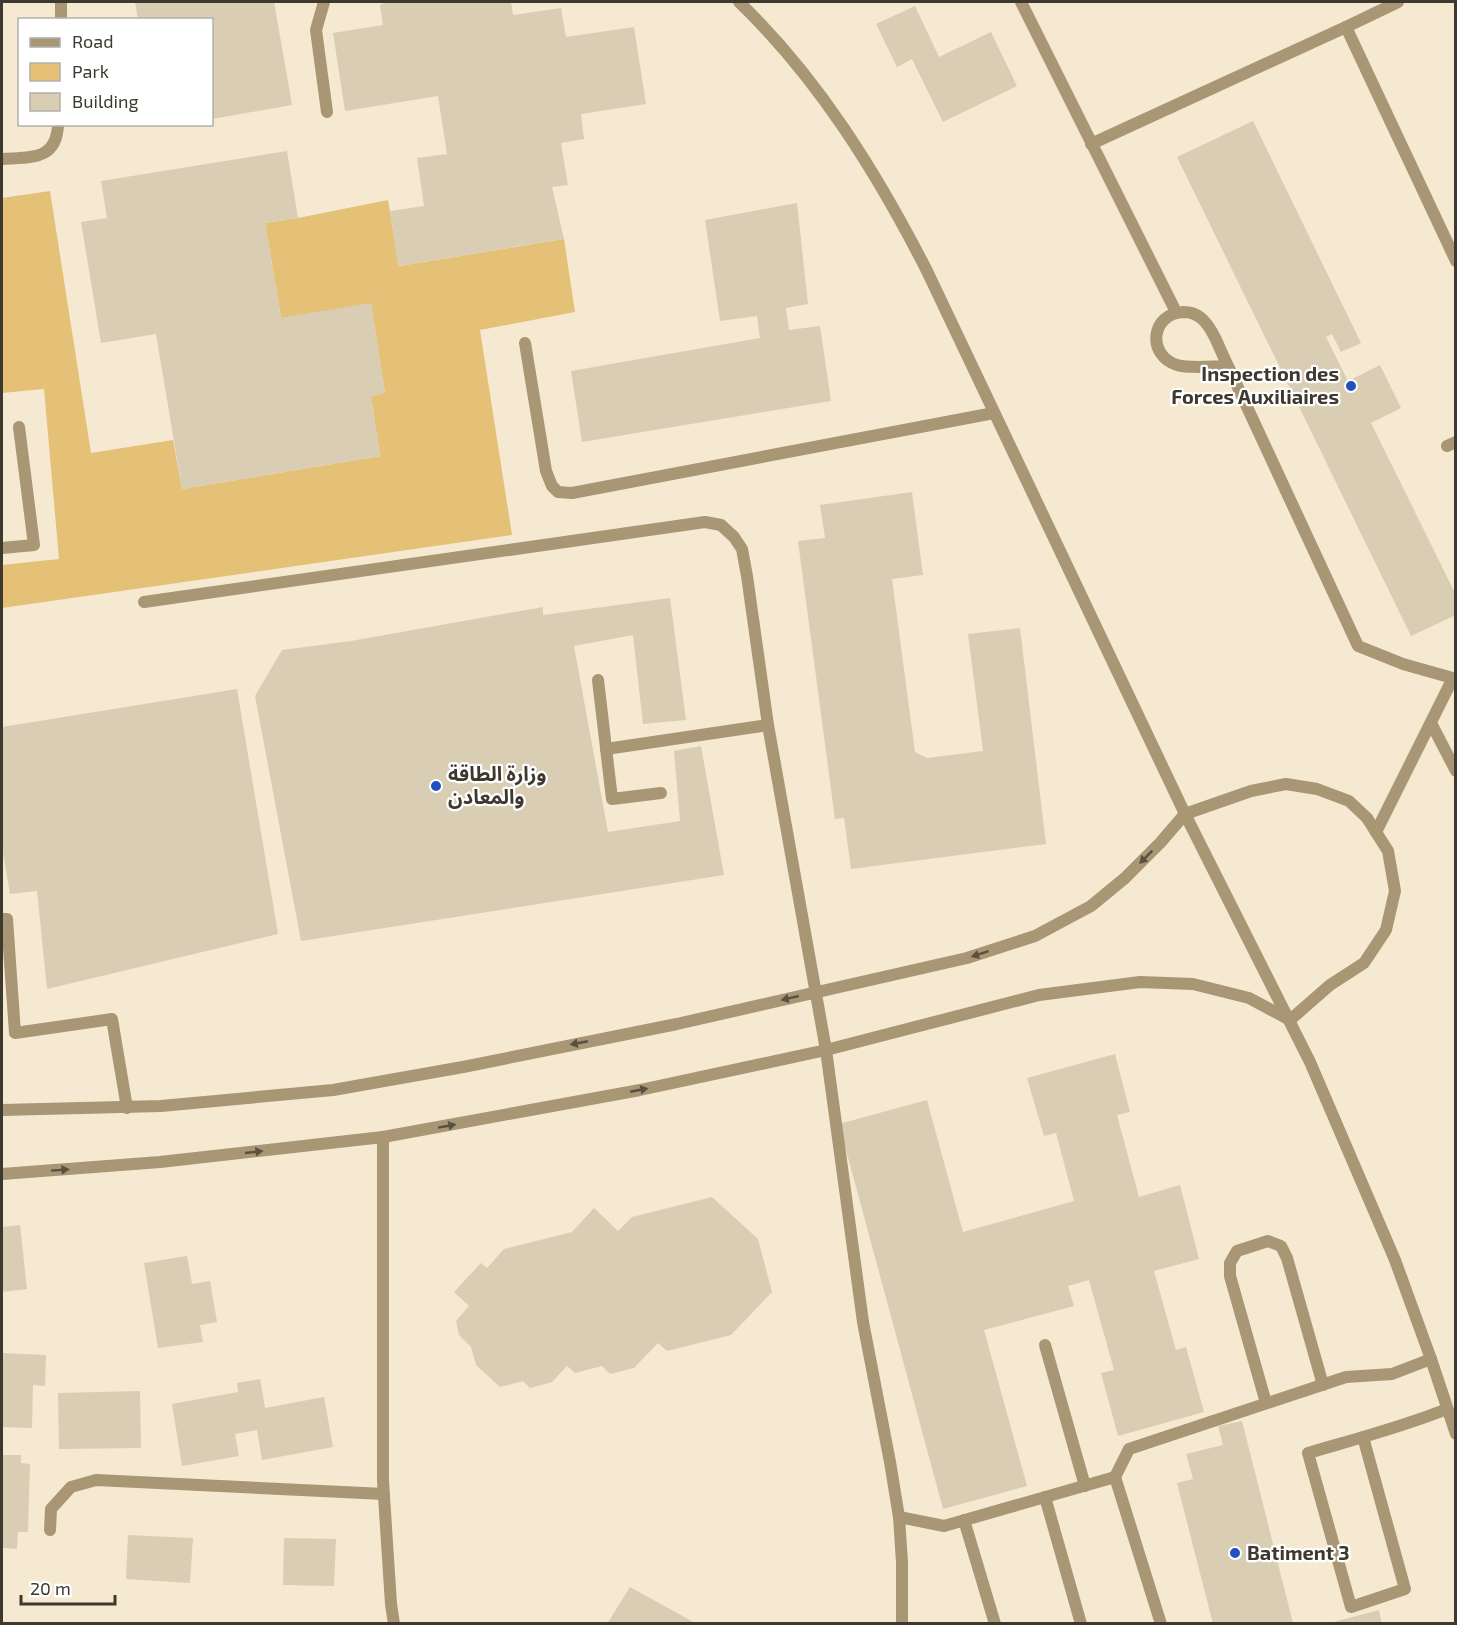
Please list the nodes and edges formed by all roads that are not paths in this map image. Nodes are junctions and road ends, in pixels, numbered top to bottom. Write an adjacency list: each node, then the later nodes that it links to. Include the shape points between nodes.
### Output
1 (61, 2): 6 (street)
2 (324, 2): 8 (street, via 316,30)
3 (739, 2): 16 (street, via 800,69 881,185 927,271)
4 (1022, 2): 10 (street)
5 (1398, 2): 7 (street)
6 (61, 18)
7 (1346, 27): 10 (street); 12 (street)
8 (327, 112)
9 (58, 126): 11 (street, via 54,146 40,156)
10 (1091, 144): 13 (street)
11 (2, 159)
12 (1455, 261)
13 (1176, 312): 15 (street, via 1199,316); 15 (street, via 1158,328 1156,341 1167,361 1179,366)
14 (525, 343): 16 (street, via 546,471 558,492 572,493)
15 (1228, 366): 20 (street, via 1358,646)
16 (994, 413): 27 (street)
17 (19, 427): 18 (street, via 34,545)
18 (2, 548)
19 (144, 602): 23 (street, via 705,522 721,525 742,549)
20 (1454, 678): 22 (street)
21 (598, 680): 24 (street)
22 (1431, 723): 25 (street); 28 (street)
23 (768, 725): 24 (street); 30 (street)
24 (606, 749): 26 (street, via 612,799)
25 (1455, 771)
26 (661, 793)
27 (1185, 814): 28 (street, via 1251,791 1286,784 1317,789 1349,801); 30 (street, one-way to 30, via 1125,878 1091,906 1035,936 967,958); 31 (street)
28 (1376, 832): 31 (street, via 1388,851 1395,891 1386,930 1364,963 1330,985)
29 (2, 919): 33 (street, via 7,919 15,1033 112,1019)
30 (817, 992): 32 (street); 33 (street, one-way to 33, via 621,1035 345,1088)
31 (1290, 1020): 32 (street, via 1249,998 1203,986 1140,982 1039,995); 38 (street, via 1395,1260)
32 (826, 1050): 35 (street, one-way to 32, via 640,1090); 48 (street, via 862,1322)
33 (127, 1108): 34 (street)
34 (2, 1110)
35 (383, 1137): 36 (street, one-way to 35, via 160,1162); 46 (street)
36 (2, 1174)
37 (1045, 1345): 45 (street)
38 (1431, 1359): 39 (street, via 1392,1374 1346,1377); 41 (street)
39 (1323, 1384): 40 (street); 40 (street, via 1281,1246 1268,1241 1237,1251 1230,1263 1230,1276)
40 (1266, 1403): 44 (street, via 1129,1449)
41 (1448, 1409): 42 (street); 43 (street)
42 (1455, 1434)
43 (1363, 1437): 43 (street, via 1405,1589 1351,1607 1308,1453)
44 (1116, 1478): 45 (street); 55 (street)
45 (1085, 1486): 47 (street)
46 (384, 1494): 50 (street, via 96,1480 71,1487 51,1509); 51 (street)
47 (1045, 1497): 49 (street); 54 (street)
48 (899, 1517): 49 (street, via 944,1526); 52 (street)
49 (964, 1520): 53 (street)
50 (50, 1530)
51 (394, 1623)
52 (902, 1623)
53 (995, 1623)
54 (1081, 1623)
55 (1161, 1623)

